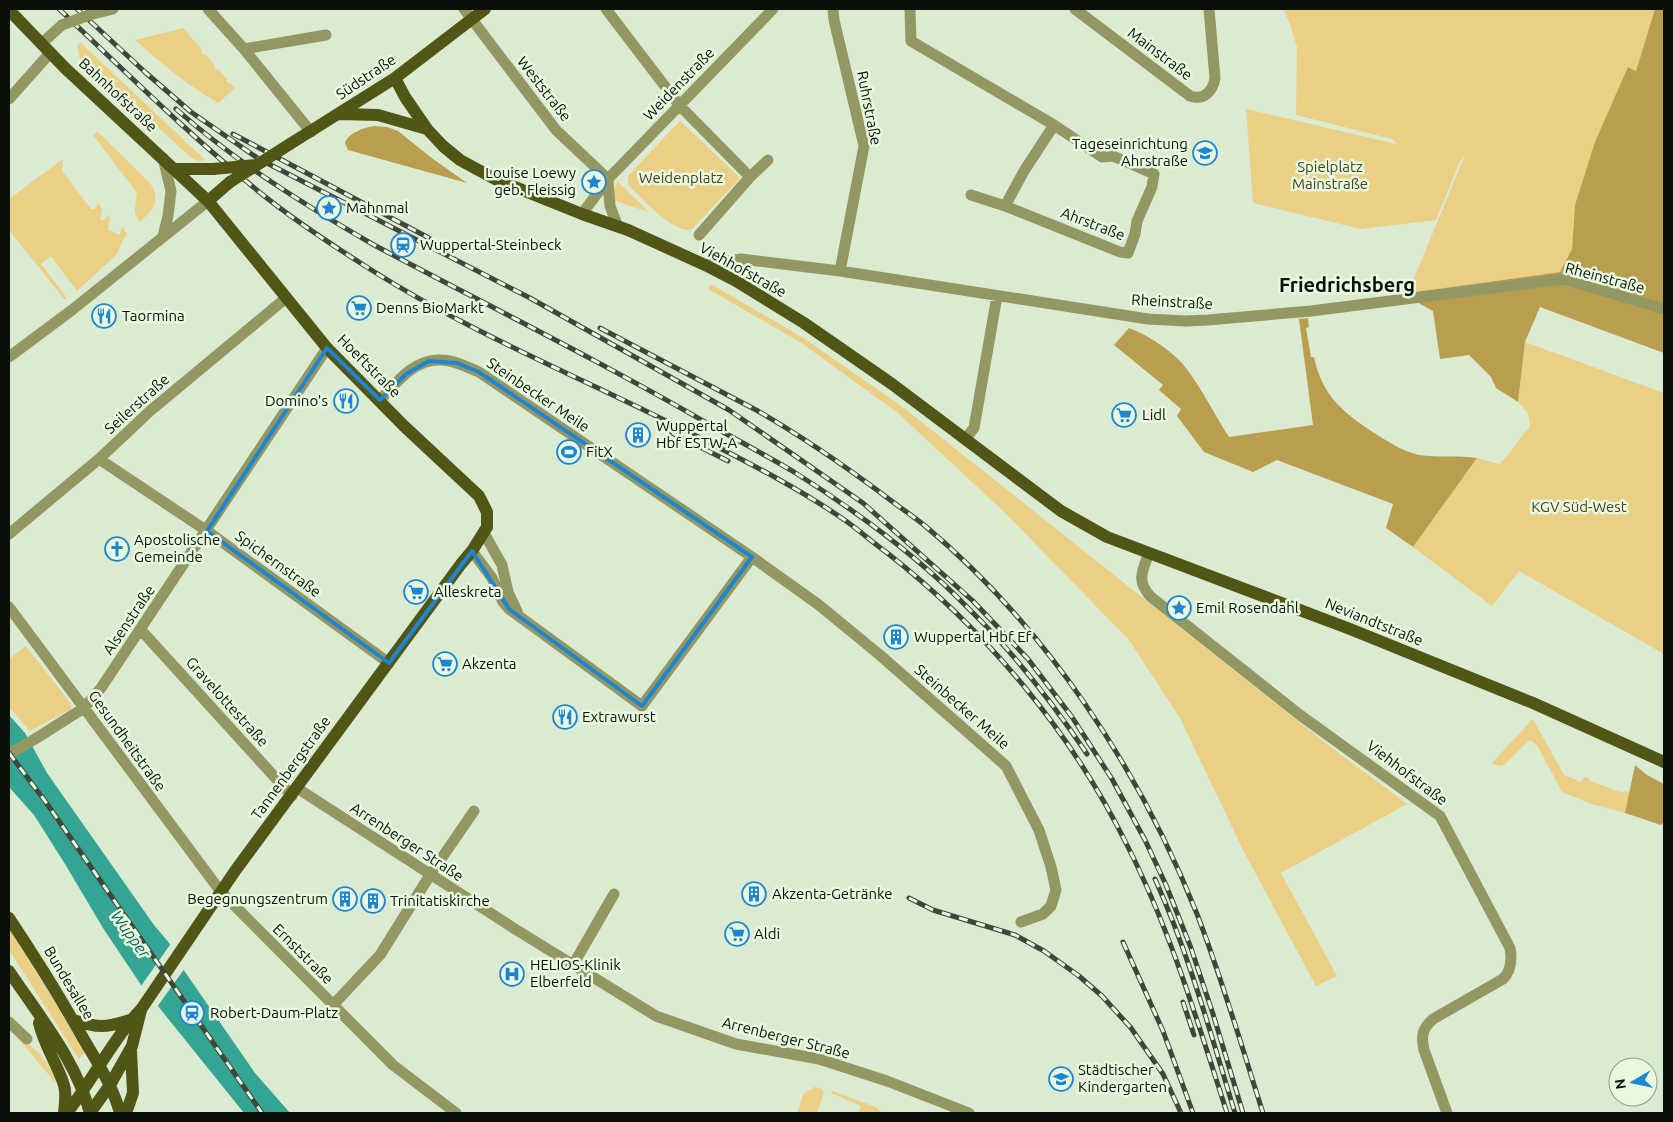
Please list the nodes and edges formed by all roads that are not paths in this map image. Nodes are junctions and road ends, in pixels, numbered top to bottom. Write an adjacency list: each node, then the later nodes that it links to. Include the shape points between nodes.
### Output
1 (113, 9): 14 (street, bridge, via 62,25)
2 (208, 9): 15 (street)
3 (464, 9): 12 (street, Weststraße)
4 (486, 9): 12 (main road, Südstraße)
5 (606, 9): 18 (street)
6 (773, 9): 18 (street, Weidenstraße)
7 (833, 9): 37 (street, Ruhrstraße, via 864,146)
8 (910, 9): 20 (street, Ahrstraße, via 911,41)
9 (1075, 9): 10 (street, Mainstraße, via 1194,98 1205,95 1214,84)
10 (1209, 9)
11 (9, 10): 14 (main road, Bahnhofstraße)
12 (472, 19): 16 (main road, Südstraße); 28 (street, Weststraße, via 556,130)
13 (326, 35): 15 (street)
14 (46, 48): 17 (street); 23 (main road, Bahnhofstraße)
15 (244, 49): 22 (street)
16 (395, 78): 19 (main road, Südstraße); 21 (main road, Viehhofstraße)
17 (9, 99)
18 (680, 106): 27 (street); 28 (street, Weidenstraße)
19 (339, 114): 21 (main road, via 378,115); 22 (main road, Südstraße)
20 (1054, 125): 31 (street); 31 (street, Ahrstraße, via 1102,156 1113,156 1154,174 1128,252 1120,252)
21 (427, 129): 32 (main road, Viehhofstraße, via 443,146 478,171)
22 (311, 132): 25 (main road, Südstraße, bridge)
23 (163, 158): 26 (main road, Bahnhofstraße); 35 (street, via 171,191)
24 (768, 160): 27 (street)
25 (259, 164): 26 (main road, bridge); 30 (main road, Südstraße, bridge)
26 (175, 169): 30 (main road, Bahnhofstraße)
27 (750, 177): 34 (street)
28 (608, 180): 32 (street, Weidenstraße); 33 (street, via 610,206)
29 (971, 194): 31 (street, Ahrstraße)
30 (208, 201): 35 (street); 39 (main road, Hoeftstraße)
31 (1005, 206)
32 (582, 214): 33 (main road, Viehhofstraße)
33 (618, 227): 36 (main road, Viehhofstraße)
34 (699, 235)
35 (163, 236): 42 (street)
36 (705, 265): 37 (street, Rheinstraße, via 740,260); 44 (main road, Viehhofstraße, via 804,323)
37 (840, 271): 38 (street, Rheinstraße)
38 (997, 296): 40 (street, Rheinstraße, via 1148,319 1194,321 1311,311 1564,279); 44 (street, via 974,428)
39 (286, 298): 41 (main road, Hoeftstraße); 45 (street, Seilerstraße, via 150,411)
40 (1664, 309)
41 (327, 348): 43 (main road, Hoeftstraße); 47 (street, Alsenstraße)
42 (9, 357)
43 (380, 400): 49 (main road, Hoeftstraße, via 482,500 488,520); 52 (street, Steinbecker Meile, via 406,374 429,361 457,363 479,372)
44 (966, 438): 46 (main road, Viehhofstraße)
45 (98, 459): 47 (street, Spichernstraße); 48 (street, Seilerstraße)
46 (1070, 517): 51 (main road, Neviandtstraße, via 1107,537)
47 (207, 531): 55 (street, Alsenstraße); 56 (street, Spichernstraße)
48 (9, 534)
49 (484, 534): 50 (main road, Hoeftstraße); 54 (street, via 502,565 508,592)
50 (472, 552): 54 (street, via 492,578 509,609); 56 (main road, Tannenbergstraße)
51 (1149, 553): 59 (main road, Neviandtstraße, via 1350,629); 87 (street, Viehhofstraße, via 1141,580 1151,597 1300,715 1440,816 1510,948 1511,965 1504,979 1433,1019 1422,1032 1424,1050)
52 (752, 557): 54 (street, via 642,706); 66 (street, Steinbecker Meile, via 856,634 1006,766 1039,830 1056,890 1051,906 1043,914)
53 (9, 607): 57 (street, Gesundheitstraße)
54 (521, 617)
55 (140, 629): 57 (street, Alsenstraße); 60 (street, Gravelottestraße)
56 (389, 663): 60 (main road, Tannenbergstraße)
57 (84, 708): 58 (street, Alsenstraße); 63 (street, Gesundheitstraße)
58 (9, 754)
59 (1664, 762)
60 (294, 792): 62 (street, Arrenberger Straße); 63 (main road, Tannenbergstraße)
61 (474, 811): 62 (street)
62 (430, 875): 67 (street, Arrenberger Straße); 70 (street, via 380,955)
63 (221, 892): 69 (main road, Tannenbergstraße); 70 (street, Ernststraße)
64 (614, 894): 67 (street)
65 (9, 918): 72 (main road, Bundesallee)
66 (1021, 922)
67 (573, 964): 86 (street, Arrenberger Straße, via 656,1016 736,1044 810,1058 887,1081)
68 (9, 971): 71 (main road)
69 (146, 1002): 73 (main road); 76 (main road)
70 (333, 1005): 85 (street, Ernststraße, via 393,1065)
71 (37, 1013): 79 (main road); 80 (main road, via 42,1035 64,1083)
72 (73, 1020): 73 (main road, via 109,1027); 77 (main road, Bundesallee)
73 (130, 1020): 77 (main road)
74 (9, 1022): 75 (street)
75 (27, 1040)
76 (132, 1046): 78 (main road); 84 (main road, via 133,1093)
77 (100, 1066): 78 (main road, Bundesallee); 79 (main road)
78 (110, 1085): 82 (main road); 83 (main road)
79 (84, 1091): 80 (main road); 82 (main road)
80 (65, 1113)
81 (78, 1113): 82 (main road)
82 (90, 1113)
83 (120, 1113)
84 (126, 1113)
85 (456, 1113)
86 (969, 1113)
87 (1447, 1113)

